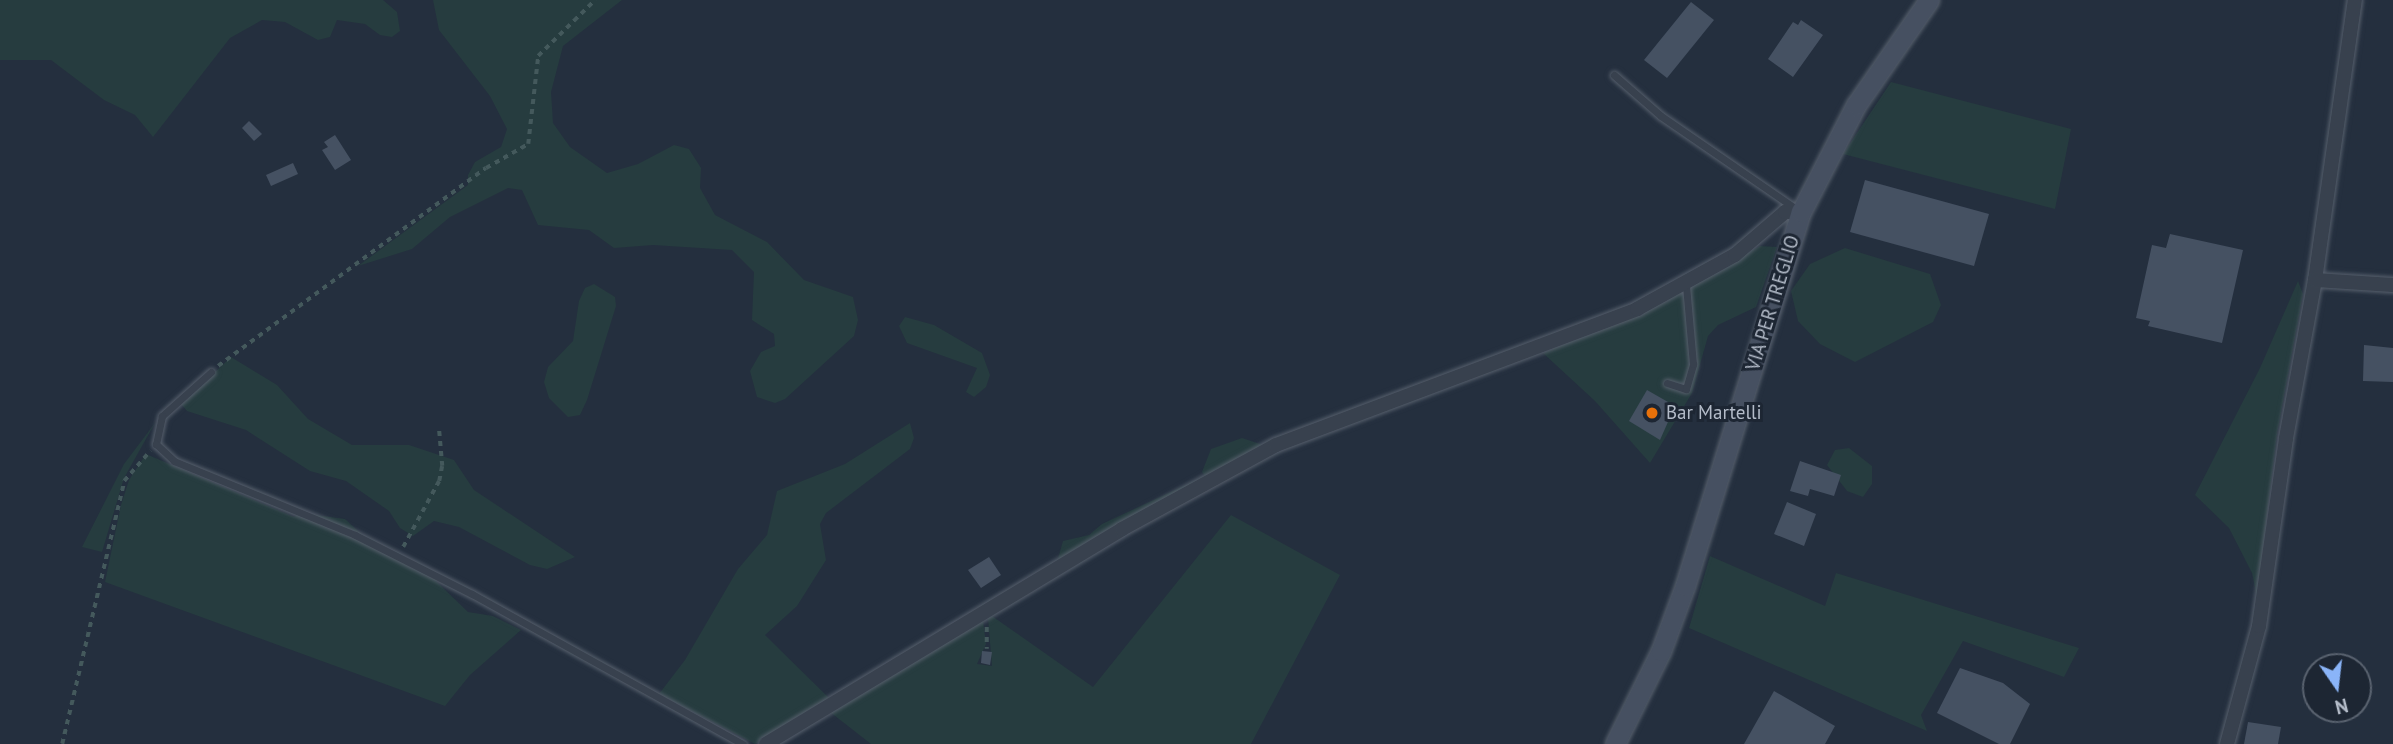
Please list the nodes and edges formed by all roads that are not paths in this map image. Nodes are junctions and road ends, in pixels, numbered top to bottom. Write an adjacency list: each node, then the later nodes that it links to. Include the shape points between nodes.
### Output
1 (1929, 0): 4 (main road, VIA PER TREGLIO, via 1856,105)
2 (2355, 0): 5 (street)
3 (1614, 75): 4 (lane, via 1661,116)
4 (1801, 212): 6 (street, via 1785,212 1735,255); 12 (main road, VIA PER TREGLIO, via 1685,586 1651,675)
5 (2315, 280): 7 (street); 13 (street, via 2261,614)
6 (1686, 285): 9 (lane, via 1693,364 1686,389); 11 (street, via 1520,356 1289,439 1122,529)
7 (2393, 285)
8 (211, 372): 10 (lane, via 162,416 156,444 174,461 402,559)
9 (1667, 383)
10 (743, 744)
11 (766, 744)
12 (1615, 744)
13 (2227, 744)

